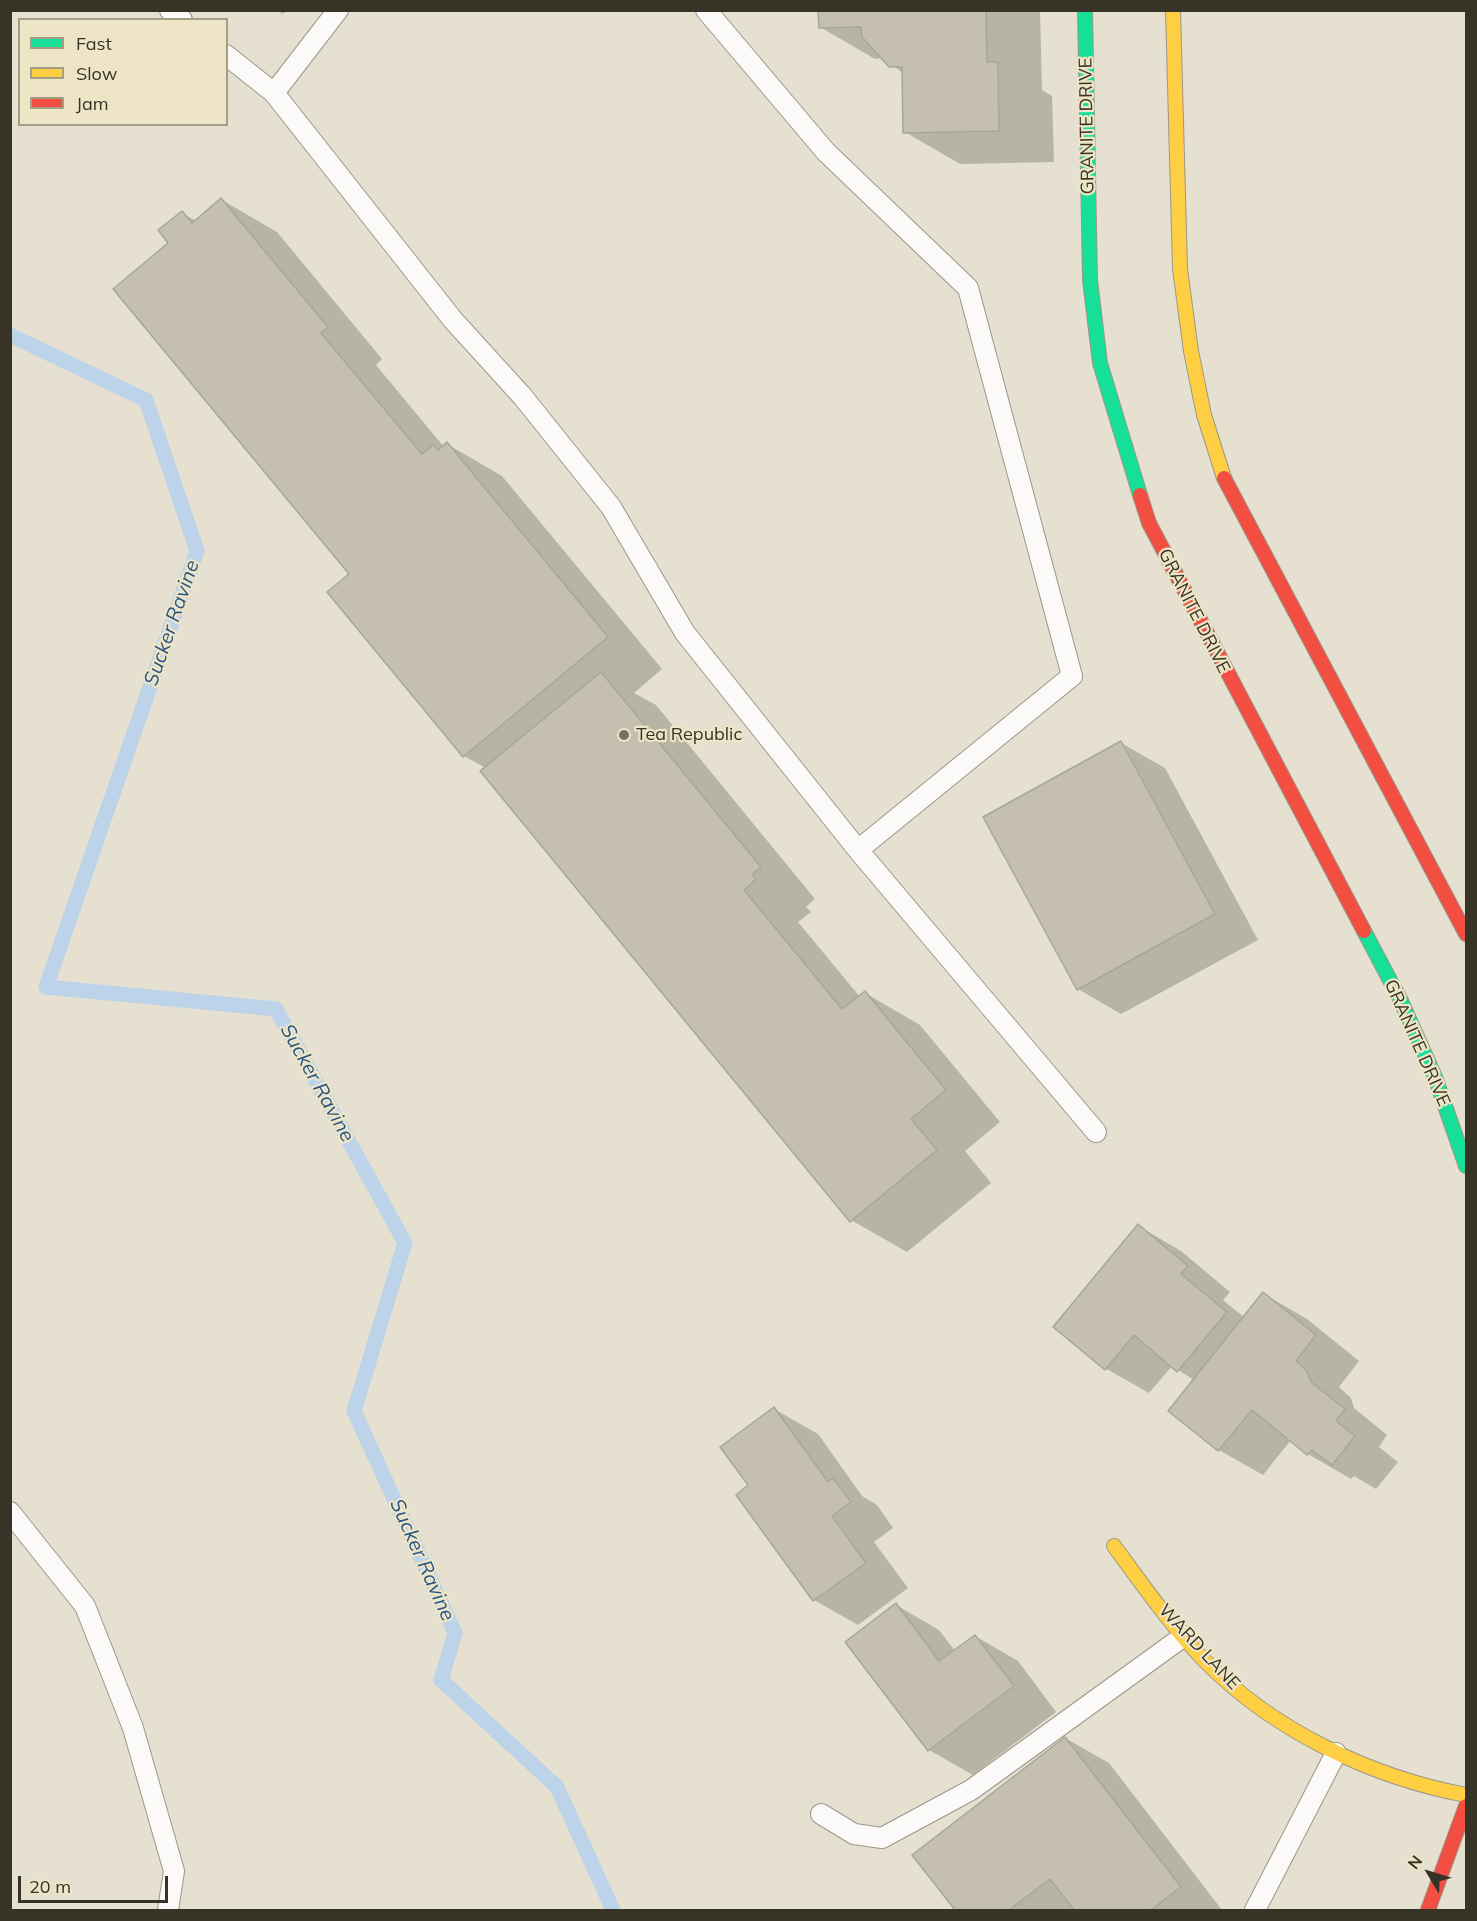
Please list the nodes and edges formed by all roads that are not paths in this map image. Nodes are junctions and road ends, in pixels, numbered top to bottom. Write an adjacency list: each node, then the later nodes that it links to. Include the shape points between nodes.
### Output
1 (338, 10): 6 (lane)
2 (706, 10): 7 (lane, via 826,152 968,288 1072,676)
3 (1084, 10): 10 (street, GRANITE DRIVE, via 1090,280 1100,363 1149,524 1370,939 1435,1077)
4 (1173, 10): 8 (street, via 1180,269 1204,415 1226,484)
5 (228, 57): 6 (lane)
6 (274, 93): 7 (lane, via 453,320 523,397 611,507 685,633)
7 (858, 850): 9 (lane)
8 (1467, 934)
9 (1096, 1132)
10 (1467, 1166)
11 (10, 1512): 18 (lane, via 85,1606 129,1717 174,1871)
12 (1113, 1546): 13 (street, WARD LANE)
13 (1184, 1636): 14 (street, WARD LANE, via 1221,1676 1277,1721); 17 (lane, via 970,1790 882,1838 854,1834)
14 (1336, 1753): 15 (street, WARD LANE, via 1405,1781); 19 (lane)
15 (1467, 1795)
16 (1467, 1806): 20 (street)
17 (821, 1814)
18 (168, 1911)
19 (1255, 1911)
20 (1428, 1911)

